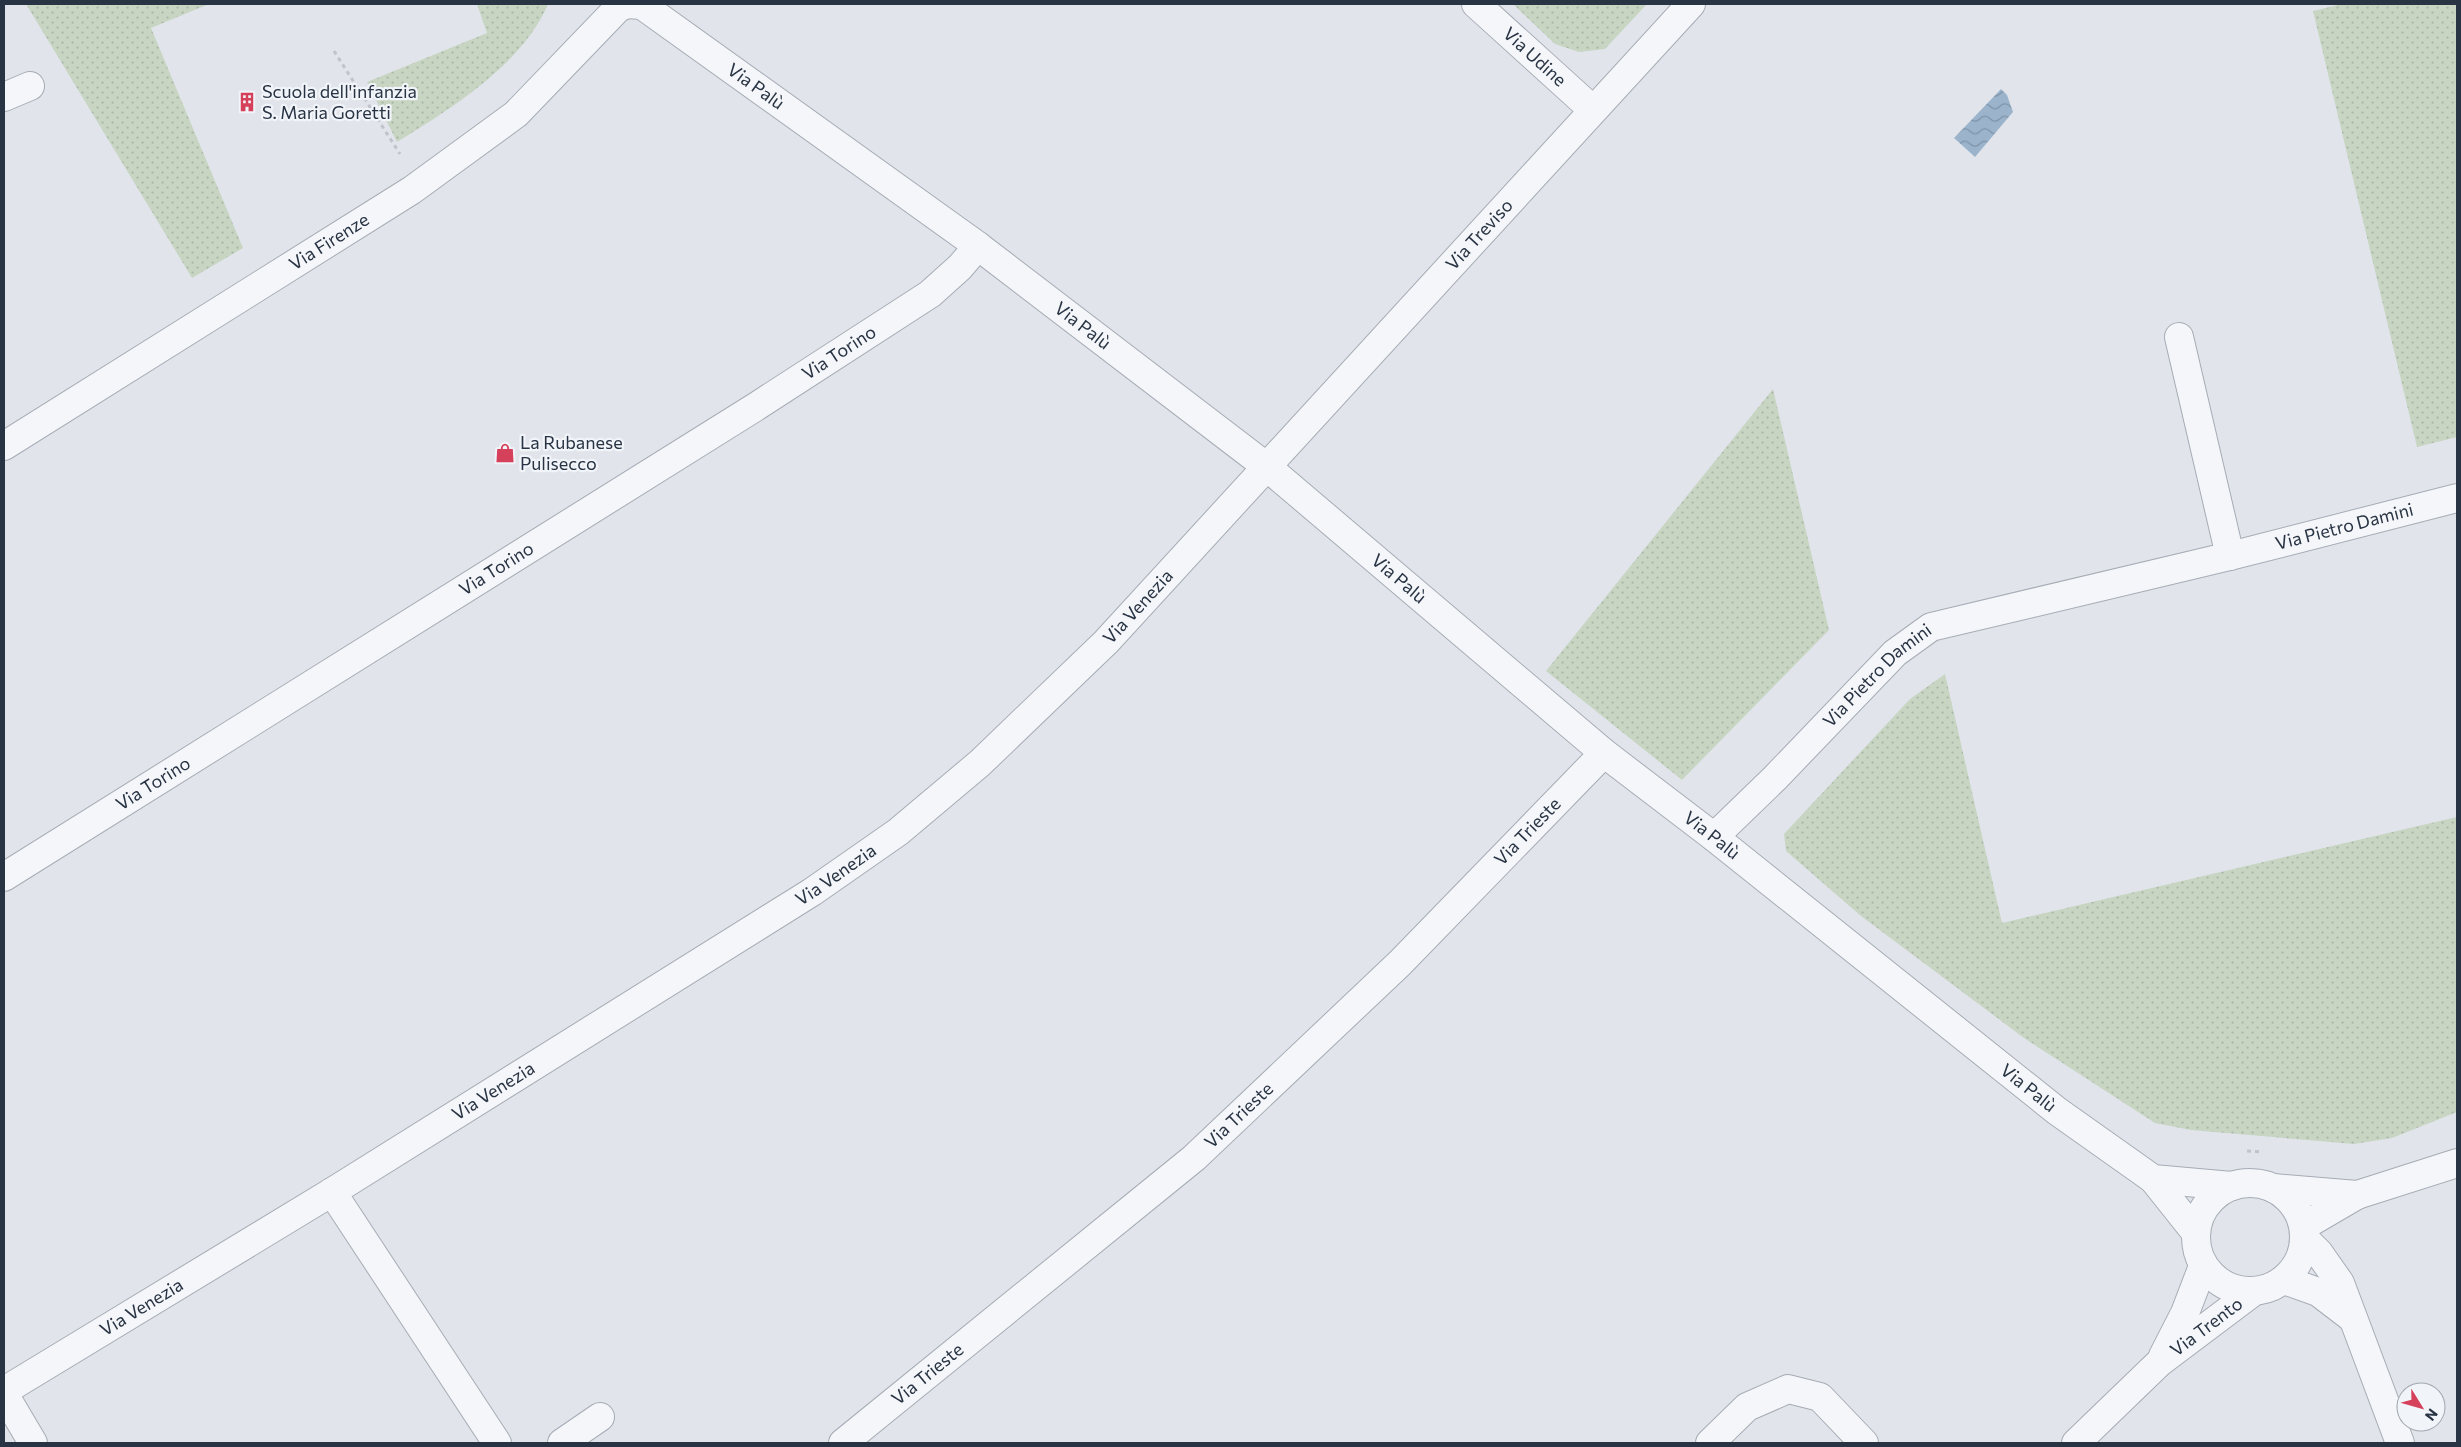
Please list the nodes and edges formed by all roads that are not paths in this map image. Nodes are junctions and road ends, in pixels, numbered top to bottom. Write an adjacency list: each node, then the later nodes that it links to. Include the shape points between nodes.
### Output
1 (627, 4): 7 (street, Via Palù, via 642,5); 9 (street, Via Firenze, via 618,8 516,114 412,190)
2 (1476, 4): 6 (street, Via Udine)
3 (1691, 4): 6 (street, Via Treviso)
4 (30, 86): 5 (street)
5 (4, 97)
6 (1593, 110): 10 (street, Via Treviso)
7 (978, 246): 10 (street, Via Palù); 15 (street, Via Torino, via 930,294 765,401)
8 (2178, 337): 12 (street)
9 (4, 446)
10 (1267, 467): 13 (street, Via Palù); 20 (street, Via Venezia, via 1106,642 980,763 898,832 812,892)
11 (2457, 498): 12 (street, Via Pietro Damini)
12 (2230, 556): 14 (street, Via Pietro Damini, via 1930,626 1895,653)
13 (1604, 753): 14 (street, Via Palù); 34 (street, Via Trieste, via 1400,963 1194,1158)
14 (1714, 837): 17 (street, Via Palù, via 2057,1111)
15 (4, 877)
16 (2457, 1163): 21 (street, Via Palù)
17 (2153, 1178): 18 (street, Via Palù); 23 (street, Via Palù)
18 (2232, 1186): 19 (street, Via Palù, via 2246,1183); 23 (street, Via Palù, via 2207,1204 2199,1218)
19 (2274, 1188): 21 (street, Via Palù); 22 (street, via 2298,1210)
20 (332, 1192): 29 (street, Via Venezia); 32 (street)
21 (2357, 1195): 22 (street, Via Palù)
22 (2304, 1232): 25 (street, via 2298,1262); 27 (street, via 2340,1283)
23 (2196, 1233): 24 (street, Via Palù, via 2197,1250)
24 (2203, 1266): 26 (street, via 2225,1286); 28 (street, Via Trento)
25 (2284, 1280): 26 (street); 27 (street, via 2318,1292)
26 (2253, 1292): 28 (street, Via Trento)
27 (2352, 1318): 38 (street)
28 (2160, 1362): 37 (street, Via Trento)
29 (4, 1393): 31 (street)
30 (600, 1417): 33 (street)
31 (32, 1443)
32 (497, 1443)
33 (562, 1443)
34 (843, 1443)
35 (1710, 1443): 36 (street, via 1747,1407 1788,1389 1820,1397)
36 (1864, 1443)
37 (2076, 1443)
38 (2400, 1443)

